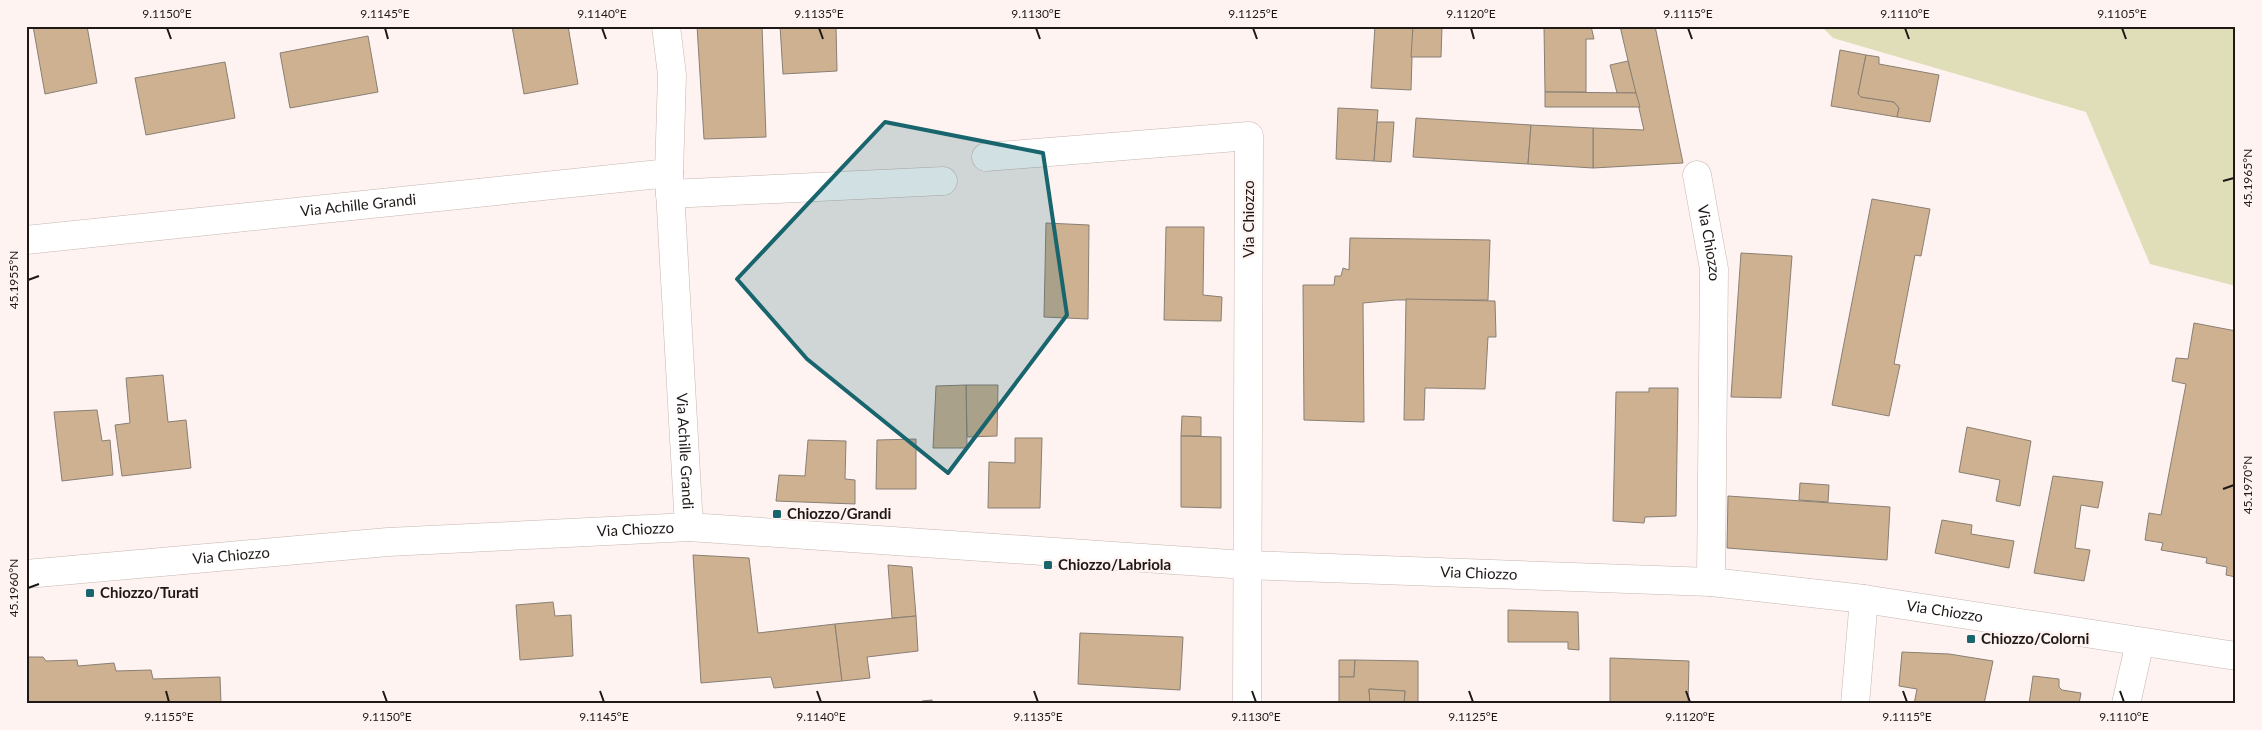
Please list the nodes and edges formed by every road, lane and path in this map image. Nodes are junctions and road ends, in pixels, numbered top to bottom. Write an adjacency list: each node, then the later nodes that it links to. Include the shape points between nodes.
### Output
1 (666, 26): 5 (street, via 672,75)
2 (986, 157): 8 (street, Via Chiozzo, via 1249,136)
3 (1697, 175): 10 (street, Via Chiozzo, via 1714,269)
4 (943, 180): 5 (street, Via Achille Grandi)
5 (669, 183): 6 (street, Via Achille Grandi); 7 (street, Via Achille Grandi)
6 (26, 240)
7 (690, 527): 8 (street, Via Chiozzo); 9 (street, Via Chiozzo, via 388,542)
8 (1246, 565): 10 (street, Via Chiozzo); 14 (street)
9 (26, 574)
10 (1711, 582): 11 (street, Via Chiozzo)
11 (1864, 599): 12 (street, Via Chiozzo); 15 (street)
12 (2140, 642): 13 (street, Via Chiozzo); 16 (street)
13 (2236, 656)
14 (1247, 704)
15 (1855, 704)
16 (2126, 704)

